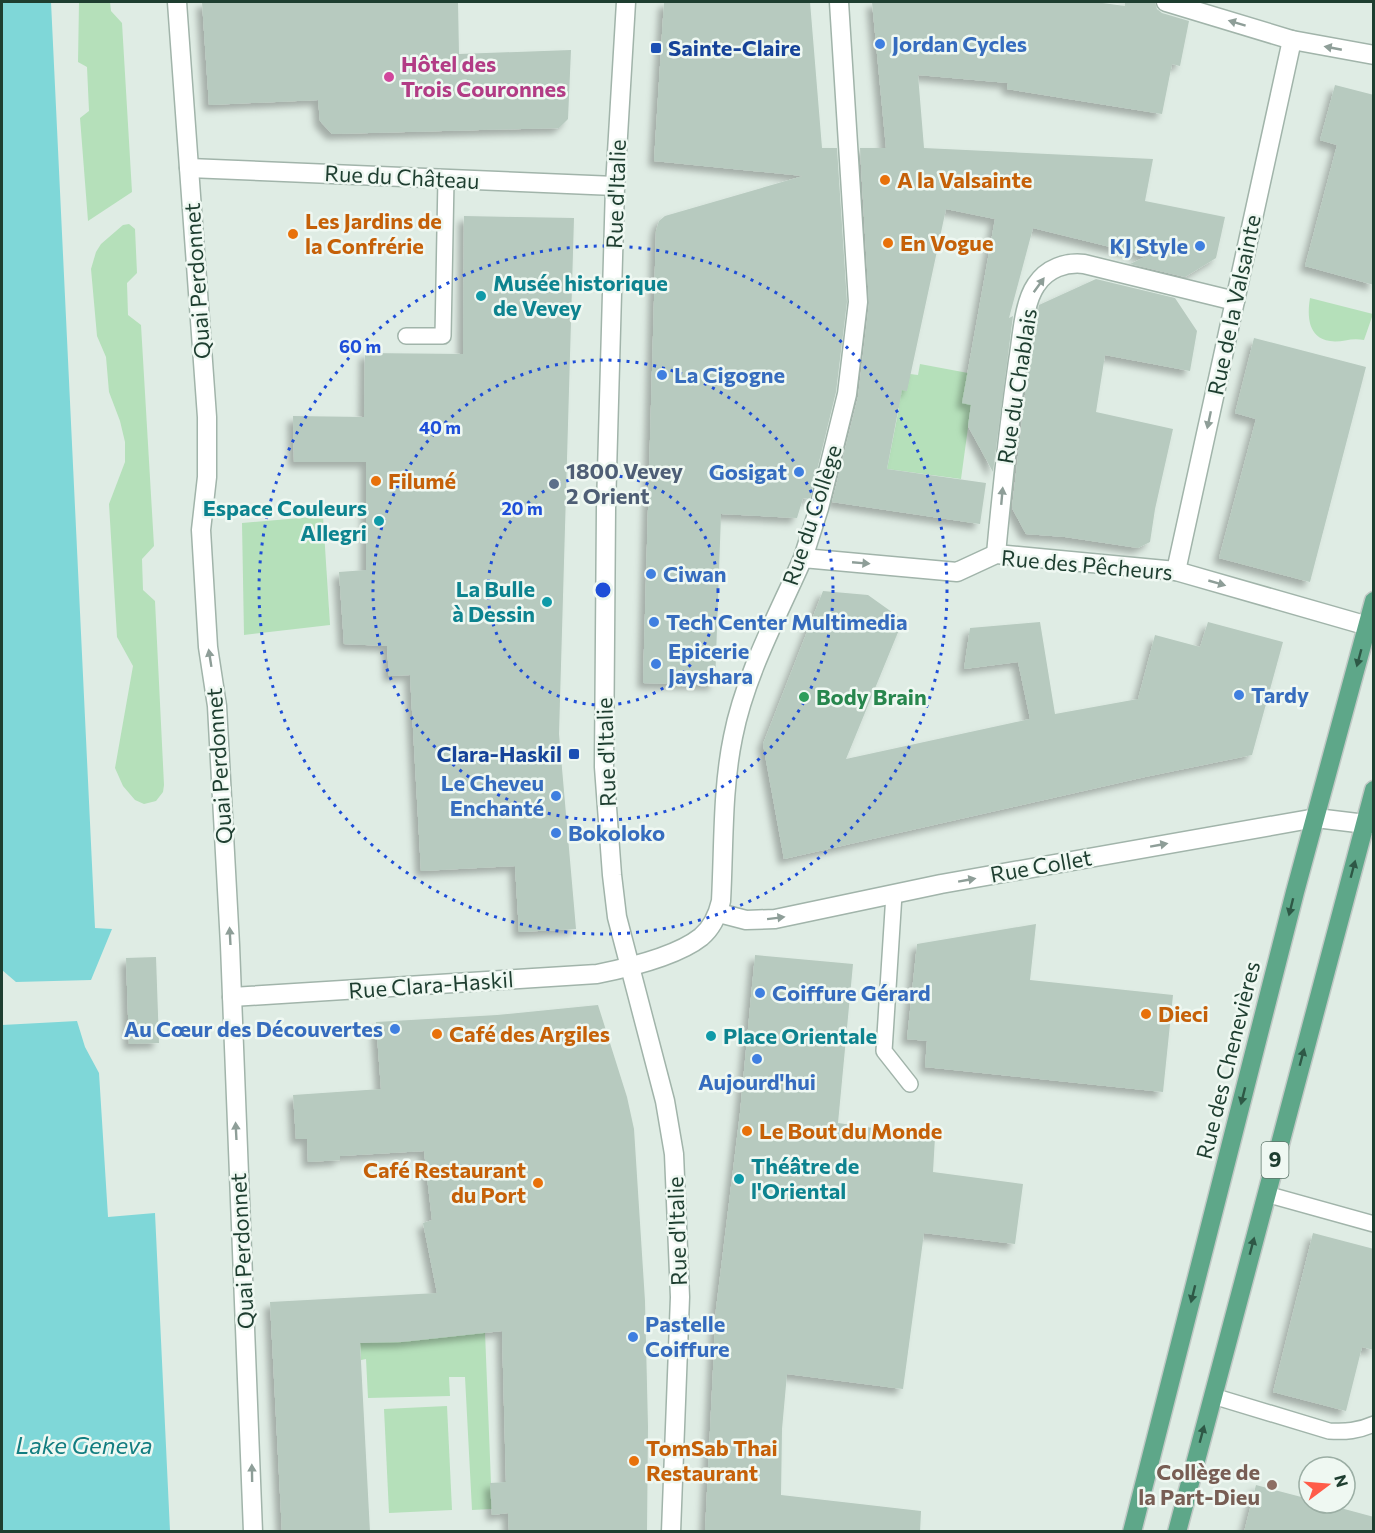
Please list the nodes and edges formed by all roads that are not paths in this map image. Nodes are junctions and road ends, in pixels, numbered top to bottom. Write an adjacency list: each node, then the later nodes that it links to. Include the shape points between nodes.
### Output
1 (177, 2): 7 (street, Quai Perdonnet)
2 (626, 2): 9 (street, Rue d'Italie)
3 (839, 2): 13 (street, Rue du Collège, via 858,302 847,394 819,508)
4 (1166, 2): 5 (street, one-way to 4)
5 (1293, 40): 6 (street, one-way to 5); 10 (street, Rue de la Valsainte)
6 (1374, 55)
7 (189, 168): 8 (street, Rue du Château); 23 (street, Quai Perdonnet, one-way to 7, via 217,706 208,647 201,530 207,477 207,417)
8 (446, 179): 9 (street, Rue du Château); 11 (lane, via 443,336)
9 (615, 186): 22 (street, Rue d'Italie, via 604,748 617,916)
10 (1235, 301): 12 (street, Rue du Chablais, one-way to 10, via 1024,320 1036,285 1059,266 1084,264); 14 (street, Rue de la Valsainte, one-way to 14)
11 (406, 336)
12 (996, 554): 13 (street, Rue des Pêcheurs, one-way to 12, via 957,572); 14 (street, Rue des Pêcheurs)
13 (802, 558): 21 (street, Rue du Collège, via 745,692 733,735)
14 (1176, 571): 16 (street, Rue des Pêcheurs, one-way to 16)
15 (1374, 601): 16 (main road, Rue des Chenevières / 9)
16 (1368, 626): 18 (main road, Rue des Chenevières / 9, one-way to 18)
17 (1374, 790): 19 (main road, 9)
18 (1316, 818): 19 (street, Rue Collet); 20 (street, Rue Collet, one-way to 18); 31 (main road, Rue des Chenevières / 9, one-way to 31)
19 (1369, 824): 25 (main road, 9, one-way to 19)
20 (894, 894): 21 (street, Rue Collet, one-way to 20, via 746,920 776,919); 24 (lane, via 884,1051)
21 (719, 913): 22 (street, via 701,936 686,946)
22 (631, 967): 23 (street, Rue Clara-Haskil, via 597,974); 30 (street, Rue d'Italie, via 665,1101 674,1154 680,1297)
23 (232, 997): 29 (street, Quai Perdonnet, one-way to 23)
24 (910, 1083)
25 (1266, 1194): 26 (lane); 27 (main road, 9, one-way to 25)
26 (1374, 1224)
27 (1213, 1396): 28 (lane, via 1329,1431 1361,1430); 32 (main road, 9, one-way to 27)
28 (1374, 1424)
29 (253, 1532)
30 (671, 1532)
31 (1132, 1532)
32 (1177, 1532)

